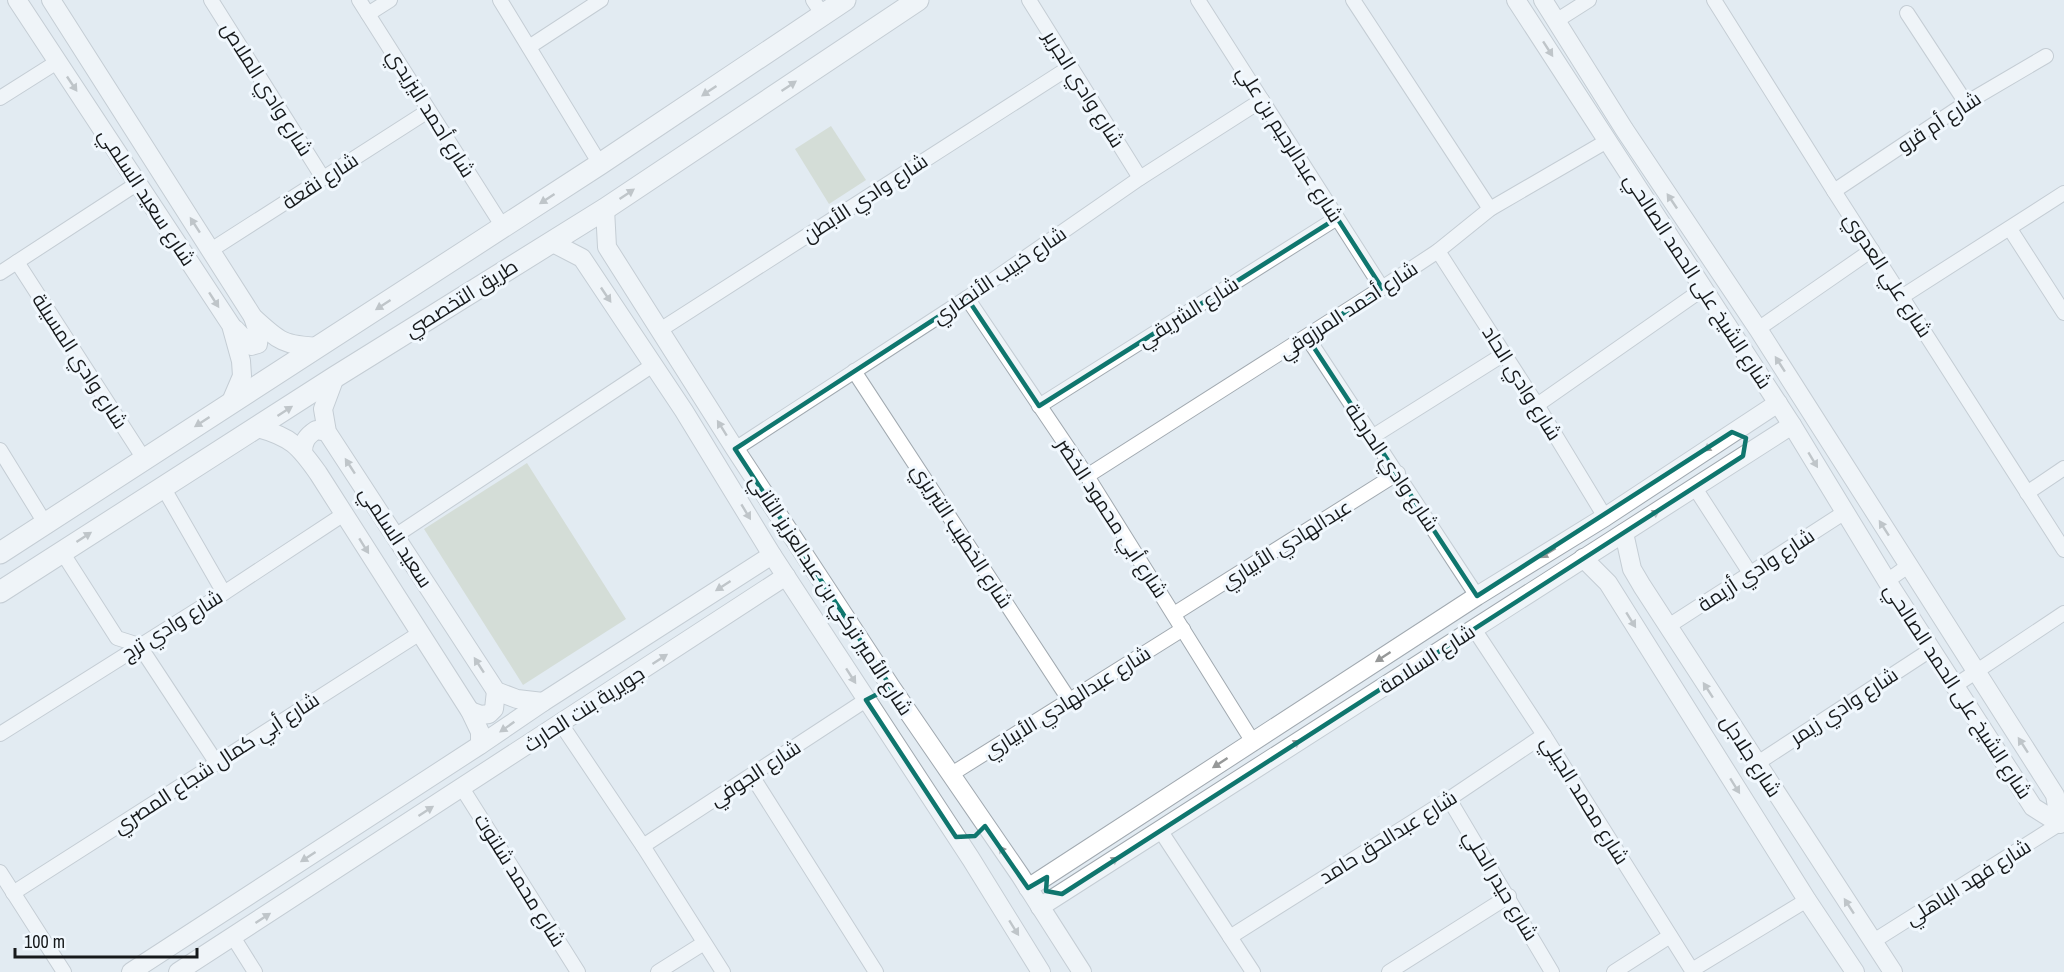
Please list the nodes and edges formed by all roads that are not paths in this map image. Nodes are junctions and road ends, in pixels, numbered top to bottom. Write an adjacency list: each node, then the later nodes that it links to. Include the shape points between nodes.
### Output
1 (17, 0): 24 (street, شارع سعيد السلمي)
2 (51, 0): 21 (street, شارع سعيد السلمي)
3 (211, 0): 32 (street, شارع وادي الملاص)
4 (358, 0): 19 (street, شارع أحمد اليزيدي)
5 (390, 0): 19 (street)
6 (500, 0): 22 (street)
7 (602, 0): 22 (street)
8 (845, 0): 17 (main road, طريق التخصصي)
9 (918, 0): 37 (main road, طريق التخصصي, one-way to 9)
10 (1029, 0): 25 (street, شارع وادي الجرير)
11 (1198, 0): 27 (street, شارع عبدالرحيم بن علي)
12 (1353, 0): 38 (street)
13 (1516, 0): 30 (street, شارع الشيخ على الحمد الصالحي, one-way to 30)
14 (1543, 0): 20 (street, شارع الشيخ على الحمد الصالحي)
15 (1589, 0): 20 (street)
16 (1714, 0): 35 (street, شارع علي العدوي)
17 (818, 7): 31 (main road, طريق التخصصي, one-way to 31)
18 (1907, 13): 28 (street)
19 (368, 14): 29 (street, شارع أحمد اليزيدي)
20 (1556, 21): 59 (street, شارع الشيخ على الحمد الصالحي, one-way to 20)
21 (80, 47): 24 (street); 46 (street, شارع سعيد السلمي, one-way to 21)
22 (529, 47): 31 (street)
23 (2046, 56): 28 (street, شارع أم قرو)
24 (57, 62): 26 (street); 34 (street, شارع سعيد السلمي, one-way to 34)
25 (1070, 67): 33 (street, شارع وادي الجرير); 58 (street, شارع وادي الأبطن)
26 (0, 98)
27 (1262, 100): 33 (street, شارع خبيب الأنصاري); 39 (street, شارع عبدالرحيم بن علي)
28 (1966, 103): 35 (street, شارع أم قرو)
29 (428, 111): 32 (street, شارع نقعة); 40 (street, شارع أحمد اليزيدي)
30 (1607, 141): 38 (street, شارع أحمد المرزوقي); 52 (street, شارع الشيخ على الحمد الصالحي)
31 (600, 164): 40 (main road, طريق التخصصي, one-way to 40)
32 (323, 178): 46 (street, شارع نقعة)
33 (1140, 178): 54 (street, شارع خبيب الأنصاري)
34 (138, 183): 48 (street); 50 (street, شارع سعيد السلمي)
35 (1834, 191): 44 (street, شارع علي العدوي)
36 (2064, 193): 41 (street)
37 (605, 209): 42 (main road, طريق التخصصي); 43 (street, شارع الأمير تركي بن عبدالعزيز الثاني)
38 (1490, 209): 45 (street, شارع أحمد المرزوقي)
39 (1337, 218): 51 (street, شارع عبدالرحيم بن علي); 73 (street, شارع الشريقي)
40 (503, 226): 62 (main road, طريق التخصصي, one-way to 62)
41 (2010, 229): 53 (street); 55 (street)
42 (550, 242): 47 (street); 67 (main road, طريق التخصصي)
43 (607, 248): 47 (street, via 597,246); 58 (street, شارع الأمير تركي بن عبدالعزيز الثاني)
44 (1872, 250): 53 (street, شارع علي العدوي); 59 (street)
45 (1437, 251): 51 (street, شارع أحمد المرزوقي); 63 (street, شارع وادي الحاد)
46 (216, 258): 50 (street); 56 (street, شارع سعيد السلمي)
47 (582, 258): 61 (street, شارع الأمير تركي بن عبدالعزيز الثاني, one-way to 61)
48 (17, 262): 49 (street); 84 (street, شارع وادي المسيلة)
49 (0, 273)
50 (200, 279): 57 (street, شارع سعيد السلمي, one-way to 57)
51 (1382, 288): 60 (street, شارع أحمد المرزوقي)
52 (1703, 289): 70 (street, شارع الشيخ على الحمد الصالحي); 72 (street)
53 (1903, 296): 90 (street, شارع علي العدوي)
54 (967, 298): 66 (street, شارع خبيب الأنصاري); 73 (street, شارع أبي محمود الخضر)
55 (2064, 313)
56 (254, 317): 57 (street, via 258,344 251,346); 62 (street, شارع سعيد السلمي, via 272,335 291,345)
57 (231, 326): 71 (street, شارع سعيد السلمي, via 243,376)
58 (660, 330): 61 (street); 65 (street, شارع الأمير تركي بن عبدالعزيز الثاني)
59 (1758, 330): 102 (street, شارع الشيخ على الحمد الصالحي, one-way to 59)
60 (1307, 337): 79 (street, شارع وادي الحرجلة); 87 (street, شارع أحمد المرزوقي)
61 (638, 343): 64 (street, شارع الأمير تركي بن عبدالعزيز الثاني)
62 (319, 347): 71 (main road, طريق التخصصي)
63 (1504, 354): 72 (street, شارع وادي الحاد); 79 (street)
64 (653, 365): 68 (street, شارع الأمير تركي بن عبدالعزيز الثاني); 96 (street)
65 (684, 369): 68 (street, via 683,387); 69 (street, شارع الأمير تركي بن عبدالعزيز الثاني)
66 (854, 371): 80 (street, شارع خبيب الأنصاري); 126 (street, شارع الخطيب التبريزي)
67 (335, 377): 76 (main road, طريق التخصصي, one-way to 67); 77 (street, سعيد السلمي, via 323,409)
68 (666, 384): 74 (street, شارع الأمير تركي بن عبدالعزيز الثاني)
69 (703, 398): 74 (street, via 694,391 685,393); 80 (street, شارع الأمير تركي بن عبدالعزيز الثاني, one-way to 69)
70 (1778, 403): 75 (street, شارع الشيخ على الحمد الصالحي); 78 (street)
71 (230, 404): 84 (main road, طريق التخصصي, one-way to 84)
72 (1537, 405): 93 (street, شارع وادي الحاد)
73 (1039, 406): 87 (street, شارع أبي محمود الخضر)
74 (684, 411): 100 (street, شارع الأمير تركي بن عبدالعزيز الثاني, one-way to 100)
75 (1792, 425): 83 (street, شارع السلامة); 91 (street, شارع الشيخ على الحمد الصالحي, one-way to 91)
76 (258, 428): 82 (street, سعيد السلمي, via 281,435); 88 (main road, طريق التخصصي)
77 (327, 432): 82 (street, via 316,430 308,435); 96 (street, سعيد السلمي, one-way to 77)
78 (1732, 432): 83 (street, via 1746,438); 93 (street, one-way to 93)
79 (1372, 437): 86 (street, شارع وادي الحرجلة)
80 (735, 449): 123 (street, شارع الأمير تركي بن عبدالعزيز الثاني)
81 (0, 450): 94 (street)
82 (303, 452): 92 (street, سعيد السلمي)
83 (1743, 456): 89 (street, شارع السلامة)
84 (144, 459): 94 (main road, طريق التخصصي)
85 (2064, 468): 90 (street)
86 (1398, 473): 111 (street, شارع وادي الحرجلة); 114 (street, عبدالهادي الأبياري)
87 (1087, 476): 114 (street, شارع أبي محمود الخضر)
88 (163, 487): 99 (main road, طريق التخصصي, one-way to 88); 110 (street)
89 (1695, 488): 95 (street, شارع السلامة, one-way to 89); 104 (street)
90 (2027, 493): 97 (street, شارع علي العدوي)
91 (1845, 512): 104 (street, شارع وادي أزيمة); 106 (street, شارع الشيخ على الحمد الصالحي)
92 (344, 514): 110 (street, شارع وادي ترج); 118 (street, سعيد السلمي, one-way to 118)
93 (1605, 517): 111 (street, one-way to 111)
94 (45, 523): 98 (main road, طريق التخصصي)
95 (1624, 533): 101 (street, شارع السلامة); 107 (street, شارع جلاجل, via 1632,569)
96 (395, 536): 124 (street, سعيد السلمي, one-way to 96)
97 (2064, 550)
98 (0, 552)
99 (62, 552): 109 (main road, طريق التخصصي); 119 (street, via 117,638)
100 (772, 555): 103 (street, جويرية بنت الحارث); 105 (street, شارع الأمير تركي بن عبدالعزيز الثاني)
101 (1583, 558): 112 (street, شارع جلاجل, via 1608,583); 117 (street, شارع السلامة)
102 (1908, 566): 106 (street); 121 (street, شارع الشيخ على الحمد الصالحي)
103 (749, 569): 108 (street, via 765,573); 127 (street, جويرية بنت الحارث, one-way to 127)
104 (1750, 573): 115 (street, شارع وادي أزيمة)
105 (786, 576): 108 (street, جويرية بنت الحارث); 125 (street, شارع الأمير تركي بن عبدالعزيز الثاني, one-way to 125)
106 (1887, 580): 120 (street, شارع الشيخ على الحمد الصالحي)
107 (1642, 586): 112 (street, via 1626,586); 115 (street, شارع جلاجل)
108 (766, 589): 129 (street, جويرية بنت الحارث, one-way to 108)
109 (0, 592)
110 (224, 593): 119 (street, شارع وادي ترج)
111 (1477, 596): 132 (street, one-way to 132)
112 (1618, 600): 156 (street, شارع جلاجل, one-way to 156)
113 (2064, 613): 121 (street)
114 (1174, 614): 116 (street, شارع أبي محمود الخضر)
115 (1667, 627): 135 (street, شارع جلاجل, one-way to 115)
116 (1183, 628): 126 (street, شارع عبدالهادي الأبياري); 132 (street, شارع أبي محمود الخضر)
117 (1474, 629): 131 (street, شارع محمد الجيلي); 144 (street, شارع السلامة, one-way to 117)
118 (420, 633): 128 (street, سعيد السلمي); 134 (street, شارع أبي كمال شجاع المصري)
119 (139, 645): 130 (street, شارع وادي ترج); 134 (street)
120 (1932, 649): 122 (street, شارع الشيخ على الحمد الصالحي); 135 (street, شارع وادي زيمر)
121 (1976, 671): 122 (street); 143 (street, شارع الشيخ على الحمد الصالحي, one-way to 121, via 2055,795)
122 (1956, 685): 143 (street, شارع الشيخ على الحمد الصالحي, via 2033,807)
123 (891, 687): 125 (street); 136 (street, شارع الأمير تركي بن عبدالعزيز الثاني)
124 (496, 691): 127 (street, via 517,699); 128 (street, via 494,709 489,714)
125 (867, 700): 137 (street, شارع الجوفي); 146 (street, شارع الأمير تركي بن عبدالعزيز الثاني)
126 (1070, 701): 136 (street, شارع عبدالهادي الأبياري)
127 (543, 702): 133 (street, جويرية بنت الحارث, one-way to 133)
128 (470, 711): 133 (street, سعيد السلمي, via 480,732)
129 (561, 724): 138 (street, جويرية بنت الحارث); 148 (street)
130 (0, 734)
131 (1544, 735): 139 (street, شارع عبدالحق حامد); 158 (street, شارع محمد الجيلي)
132 (1253, 742): 140 (street, one-way to 140)
133 (480, 745): 142 (street, جويرية بنت الحارث)
134 (216, 762): 153 (street, شارع أبي كمال شجاع المصري)
135 (1756, 764): 161 (street, شارع جلاجل, one-way to 135)
136 (950, 775): 141 (street, شارع الأمير تركي بن عبدالعزيز الثاني)
137 (752, 776): 148 (street, شارع الجوفي); 171 (street)
138 (462, 788): 147 (street, جويرية بنت الحارث, one-way to 138); 168 (street, شارع محمد شلتوت)
139 (1449, 798): 155 (street, شارع حيدر الحلي); 160 (street, شارع عبدالحق حامد)
140 (1148, 810): 144 (street); 151 (street)
141 (980, 817): 146 (street, via 980,831 975,836 966,840); 152 (street, شارع الأمير تركي بن عبدالعزيز الثاني, one-way to 141)
142 (368, 818): 145 (street, جويرية بنت الحارث); 147 (street, via 366,835 370,840)
143 (2062, 822): 161 (street, شارع فهد الباهلي)
144 (1160, 830): 154 (street, شارع السلامة, one-way to 144); 160 (street)
145 (343, 834): 149 (street, via 359,839 362,846); 165 (street, جويرية بنت الحارث, one-way to 165)
146 (956, 837): 172 (street, شارع الأمير تركي بن عبدالعزيز الثاني, one-way to 172)
147 (381, 841): 149 (street, جويرية بنت الحارث)
148 (643, 846): 162 (street)
149 (357, 856): 159 (street, جويرية بنت الحارث, one-way to 149)
150 (0, 872): 153 (street)
151 (1047, 877): 152 (street); 154 (street, via 1046,891)
152 (1028, 888): 157 (street, شارع الأمير تركي بن عبدالعزيز الثاني)
153 (13, 893): 164 (street)
154 (1062, 894): 157 (street, شارع السلامة)
155 (1509, 896): 175 (street); 176 (street, شارع حيدر الحلي)
156 (1807, 900): 163 (street); 178 (street, شارع جلاجل)
157 (1040, 907): 173 (street, شارع الأمير تركي بن عبدالعزيز الثاني)
158 (1670, 936): 163 (street, شارع محمد الجيلي); 177 (street)
159 (233, 937): 166 (street, جويرية بنت الحارث); 167 (street)
160 (1230, 937): 174 (street)
161 (1872, 942): 179 (street, شارع جلاجل)
162 (704, 943): 169 (street); 170 (street)
163 (1692, 971)
164 (64, 972)
165 (132, 972)
166 (178, 972)
167 (255, 972)
168 (578, 972)
169 (658, 972)
170 (723, 972)
171 (876, 972)
172 (1041, 972)
173 (1082, 972)
174 (1253, 972)
175 (1389, 972)
176 (1552, 972)
177 (1614, 972)
178 (1855, 972)
179 (1893, 972)

